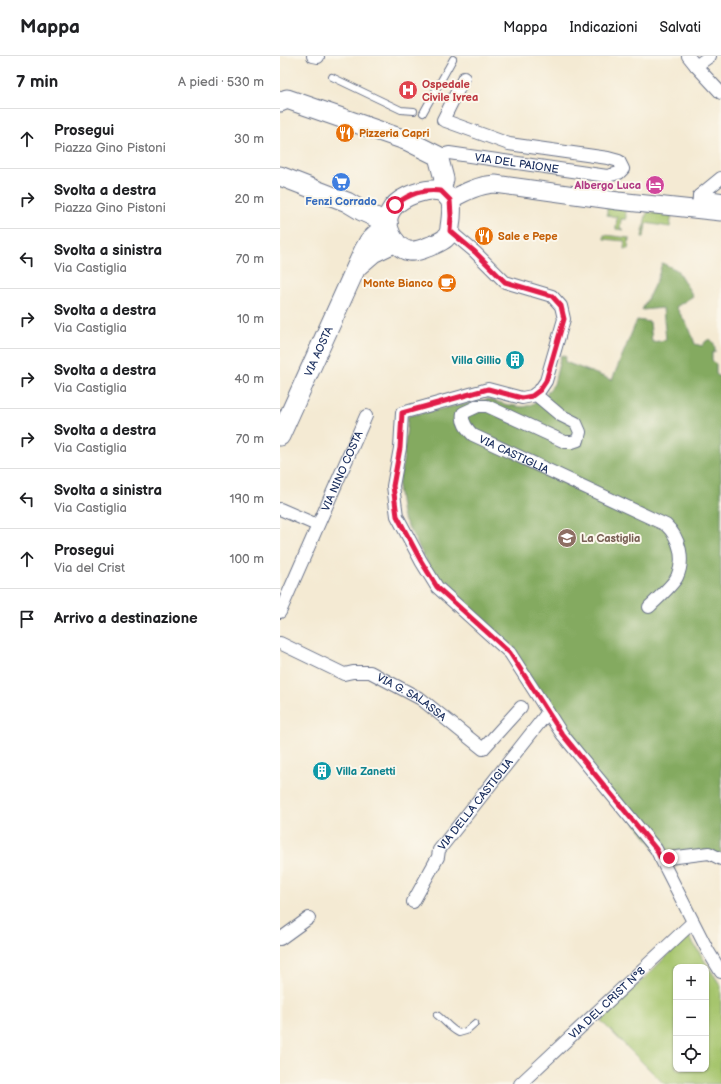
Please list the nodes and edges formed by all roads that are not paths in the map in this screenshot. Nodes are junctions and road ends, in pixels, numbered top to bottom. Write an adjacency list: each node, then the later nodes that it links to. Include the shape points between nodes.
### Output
1 (688, 56): 4 (street)
2 (710, 56): 4 (street)
3 (453, 59): 10 (lane)
4 (696, 66): 7 (street)
5 (332, 77): 9 (lane, via 401,110)
6 (464, 78): 11 (street, VIA DEL PAIONE, via 443,120 509,144 608,158 619,161 623,169 619,173 607,176 449,153)
7 (721, 92)
8 (280, 102): 11 (main road, via 287,99 408,141)
9 (414, 111)
10 (423, 113)
11 (438, 156): 14 (main road)
12 (280, 176): 17 (main road, via 347,202)
13 (721, 178): 16 (street)
14 (446, 195): 16 (main road, via 483,184 495,184 618,201); 19 (main road, via 424,190 402,199 389,212); 20 (main road, via 451,216)
15 (721, 199): 16 (street)
16 (699, 202): 18 (main road)
17 (362, 211): 19 (main road); 21 (main road, via 368,221)
18 (721, 212)
19 (388, 223): 21 (main road, VIA AOSTA); 22 (main road, via 390,233)
20 (450, 231): 22 (main road, via 441,242 418,250 403,249); 24 (street, via 505,282 552,296 561,306 564,319 546,381)
21 (369, 241): 23 (main road, VIA AOSTA)
22 (396, 242): 23 (main road, VIA AOSTA, via 373,253)
23 (358, 266): 26 (main road, VIA AOSTA)
24 (535, 394): 29 (street, VIA CASTIGLIA, via 560,415 576,423 580,432 578,440 565,442 487,406 478,406 463,413 463,422 473,435 672,530 681,554 677,578); 33 (street, via 522,398 488,389 402,413 400,448 393,486 397,516 437,587 510,653)
25 (366, 416): 28 (street, VIA NINO COSTA)
26 (280, 436)
27 (280, 509): 28 (street)
28 (317, 525): 30 (street, VIA NINO COSTA)
29 (650, 607)
30 (280, 612)
31 (280, 643): 32 (street, VIA G. SALASSA, via 344,674 370,672 421,699 483,749)
32 (521, 707)
33 (548, 712): 34 (street, via 562,734); 36 (street, VIA DELLA CASTIGLIA, via 439,850 438,857)
34 (660, 857): 35 (street, via 709,853); 38 (street)
35 (721, 859)
36 (413, 902)
37 (309, 918): 39 (street)
38 (693, 922): 40 (street); 43 (street, VIA DEL CRIST N°8)
39 (280, 939)
40 (721, 972)
41 (437, 1015): 42 (lane, via 452,1030 459,1033 466,1031)
42 (475, 1023)
43 (520, 1084)

